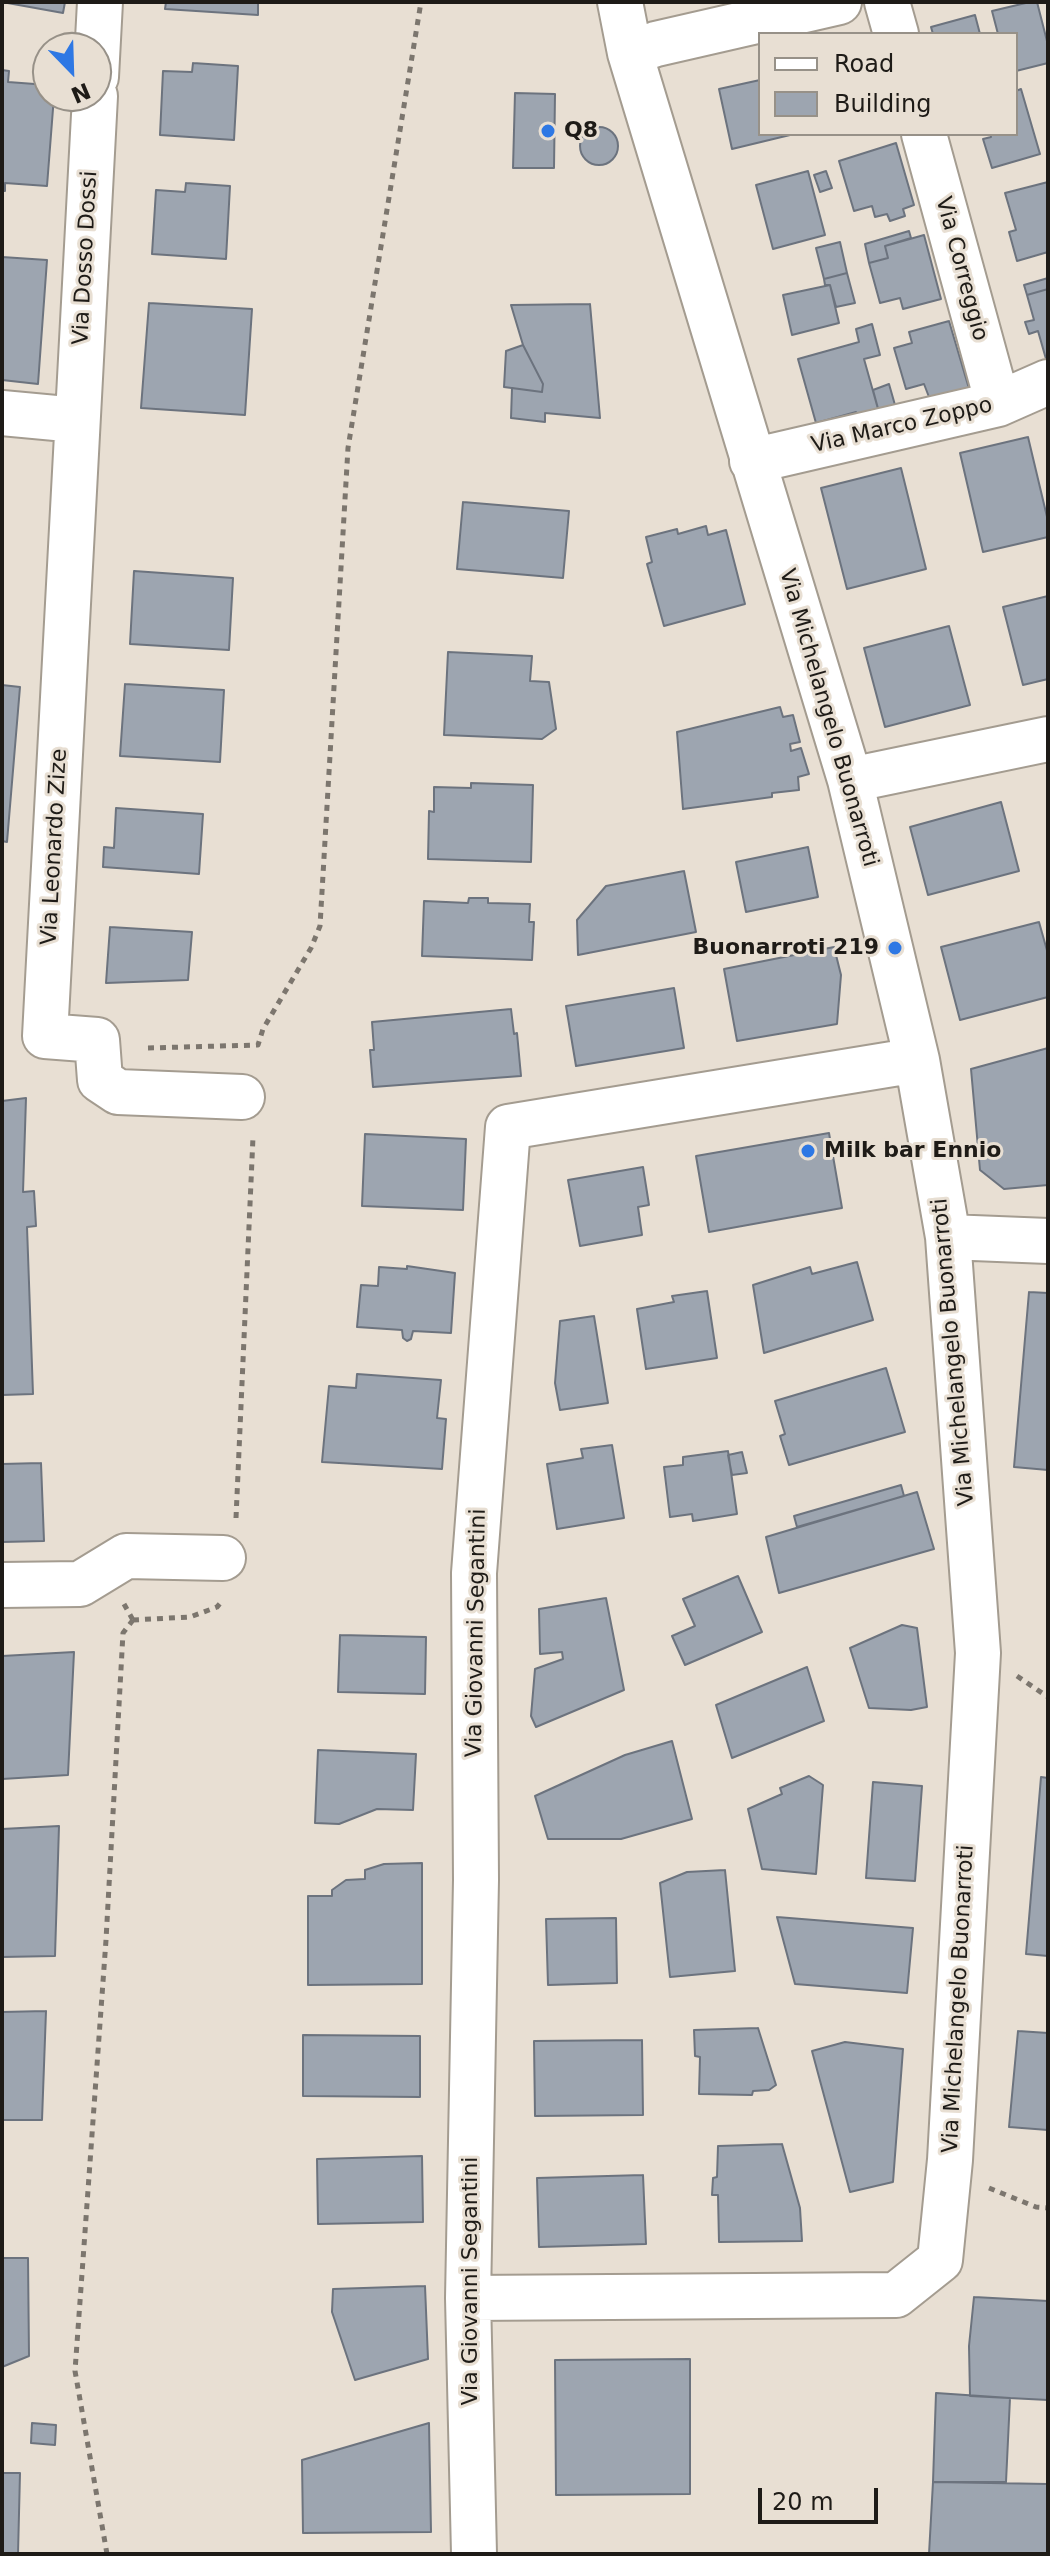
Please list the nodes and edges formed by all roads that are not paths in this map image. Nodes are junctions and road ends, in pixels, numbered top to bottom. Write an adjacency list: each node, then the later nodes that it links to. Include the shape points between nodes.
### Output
1 (100, 2): 5 (street)
2 (620, 2): 7 (street, Via Michelangelo Buonarroti)
3 (839, 2): 7 (street)
4 (887, 2): 6 (street)
5 (98, 32)
6 (895, 32)
7 (630, 53): 14 (street, Via Michelangelo Buonarroti)
8 (94, 112): 13 (street, Via Dosso Dossi)
9 (925, 136): 11 (street, Via Correggio)
10 (1048, 382): 11 (street, Via Marco Zoppo)
11 (998, 404): 14 (street, Via Marco Zoppo)
12 (2, 413): 13 (street)
13 (77, 420): 18 (street, Via Leonardo Zize, via 45,1036 97,1040 100,1080 118,1092)
14 (752, 461): 16 (street, Via Michelangelo Buonarroti)
15 (1048, 739): 16 (street)
16 (850, 780): 17 (street, Via Michelangelo Buonarroti)
17 (917, 1060): 19 (street, Via Michelangelo Buonarroti); 23 (street, Via Giovanni Segantini, via 508,1127 474,1573 476,1880)
18 (251, 1095)
19 (948, 1237): 20 (street); 23 (street, Via Michelangelo Buonarroti, via 978,1653 940,2260 896,2295)
20 (1048, 1241)
21 (228, 1560): 22 (street, via 126,1556 80,1584)
22 (2, 1585)
23 (468, 2298): 24 (street, Via Giovanni Segantini)
24 (474, 2554)

